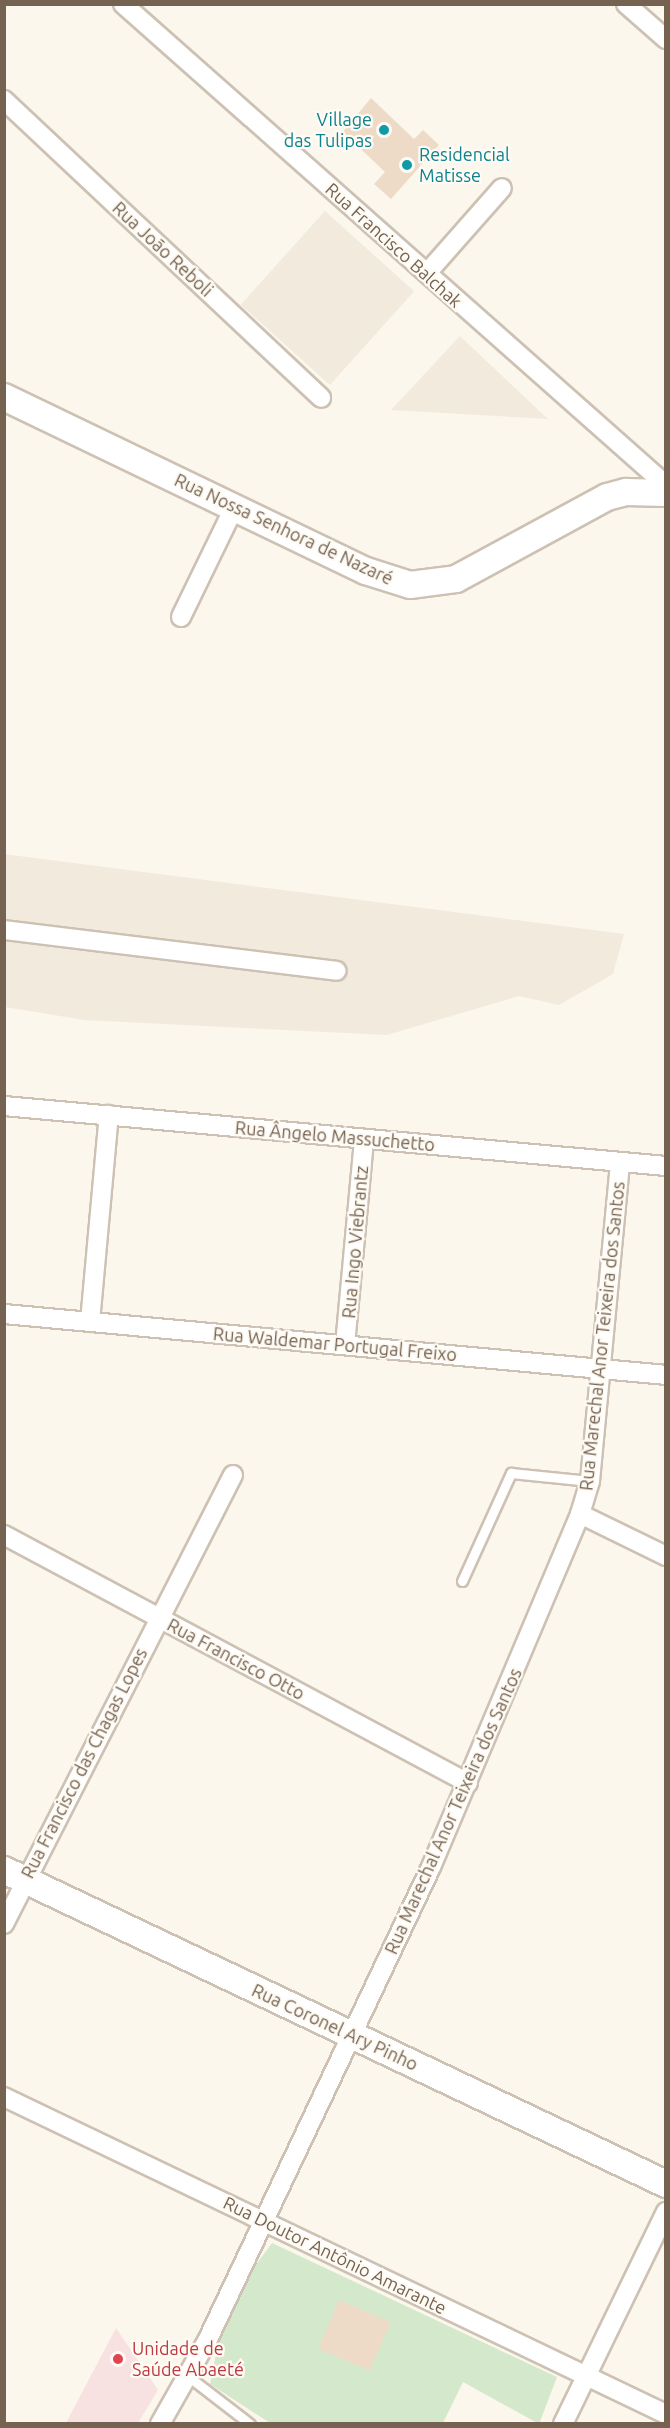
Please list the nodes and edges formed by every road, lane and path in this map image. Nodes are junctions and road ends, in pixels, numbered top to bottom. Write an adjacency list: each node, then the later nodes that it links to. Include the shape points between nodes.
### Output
1 (123, 4): 6 (street, Rua Francisco Balchak)
2 (626, 4): 3 (street)
3 (666, 39)
4 (4, 100): 8 (street, Rua João Reboli)
5 (502, 188): 6 (street)
6 (427, 273): 9 (street, Rua Francisco Balchak)
7 (4, 397): 11 (street, Rua Nossa Senhora de Nazaré)
8 (321, 398)
9 (666, 485)
10 (666, 493): 11 (street, Rua Nossa Senhora de Nazaré, via 626,492 607,497 456,579 418,585 386,580)
11 (235, 506): 12 (street)
12 (181, 617)
13 (4, 930): 14 (street)
14 (336, 970)
15 (4, 1106): 16 (street, Rua Ângelo Massuchetto)
16 (109, 1115): 17 (street, Rua Ângelo Massuchetto); 21 (street)
17 (364, 1138): 18 (street, Rua Ângelo Massuchetto); 22 (street, Rua Ingo Viebrantz)
18 (620, 1162): 19 (street, Rua Ângelo Massuchetto); 23 (street, Rua Marechal Anor Teixeira dos Santos)
19 (666, 1166)
20 (4, 1314): 21 (street, Rua Waldemar Portugal Freixo)
21 (90, 1322): 22 (street, Rua Waldemar Portugal Freixo)
22 (345, 1345): 23 (street, Rua Waldemar Portugal Freixo)
23 (601, 1369): 24 (street, Rua Waldemar Portugal Freixo); 26 (street, Rua Marechal Anor Teixeira dos Santos)
24 (666, 1375)
25 (233, 1475): 31 (street, Rua Francisco das Chagas Lopes)
26 (590, 1481): 27 (street, Rua Marechal Anor Teixeira dos Santos); 30 (lane, via 511,1473)
27 (580, 1514): 29 (street); 32 (street, Rua Marechal Anor Teixeira dos Santos)
28 (4, 1535): 31 (street, Rua Francisco Otto)
29 (666, 1556)
30 (462, 1581)
31 (158, 1617): 32 (street, Rua Francisco Otto); 33 (street, Rua Francisco das Chagas Lopes)
32 (468, 1783): 35 (street, Rua Marechal Anor Teixeira dos Santos)
33 (15, 1875): 34 (street, Rua Francisco das Chagas Lopes); 35 (street, Rua Coronel Ary Pinho)
34 (4, 1924)
35 (352, 2035): 37 (street, Rua Coronel Ary Pinho); 39 (street, Rua Marechal Anor Teixeira dos Santos)
36 (4, 2097): 39 (street, Rua Doutor Antônio Amarante)
37 (666, 2184)
38 (666, 2212): 40 (street)
39 (264, 2221): 40 (street, Rua Doutor Antônio Amarante); 41 (street, Rua Marechal Anor Teixeira dos Santos)
40 (586, 2376): 42 (street, Rua Doutor Antônio Amarante); 45 (street)
41 (189, 2377): 43 (street, Rua Marechal Anor Teixeira dos Santos); 44 (lane)
42 (666, 2414)
43 (160, 2424)
44 (250, 2424)
45 (563, 2424)

